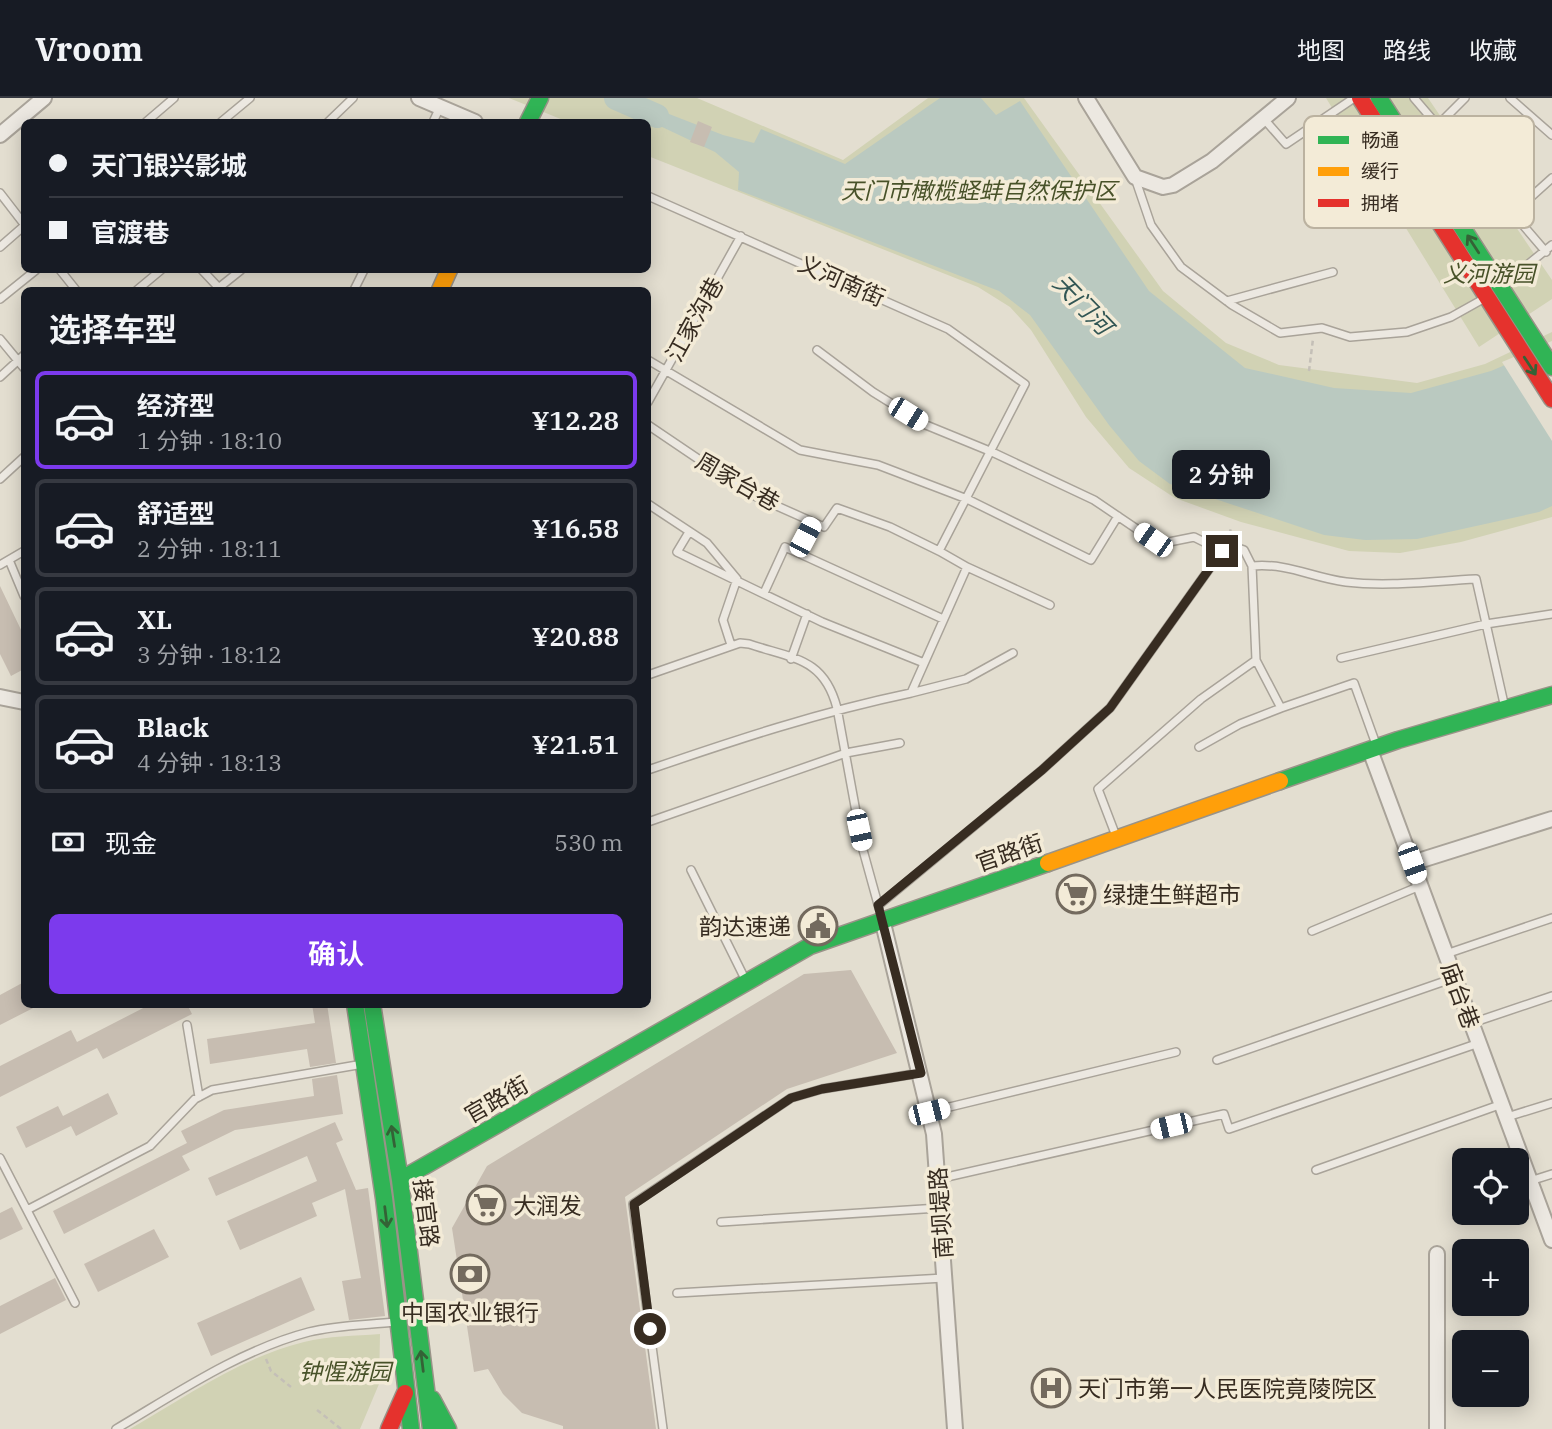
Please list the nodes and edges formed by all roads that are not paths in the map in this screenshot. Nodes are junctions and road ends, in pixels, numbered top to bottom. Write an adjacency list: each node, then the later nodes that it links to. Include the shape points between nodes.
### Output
1 (44, 98): 33 (street)
2 (174, 98): 23 (lane)
3 (250, 98): 24 (lane)
4 (353, 98): 25 (lane)
5 (418, 98): 16 (street)
6 (526, 98): 28 (main road)
7 (540, 98): 29 (main road)
8 (1086, 98): 35 (street)
9 (1288, 98): 30 (street)
10 (1354, 98): 17 (lane)
11 (1360, 98): 18 (main road)
12 (1379, 98): 19 (main road, one-way to 12)
13 (1414, 98): 20 (lane)
14 (1465, 98): 21 (lane)
15 (1510, 98): 22 (lane)
16 (440, 107): 26 (lane); 27 (street)
17 (1327, 116)
18 (1371, 116)
19 (1391, 116)
20 (1429, 116)
21 (1447, 116)
22 (1530, 116)
23 (150, 119)
24 (225, 119)
25 (331, 119)
26 (434, 119)
27 (468, 119)
28 (516, 119)
29 (530, 119)
30 (1264, 119): 32 (lane, via 1286,144); 35 (street, via 1174,185 1154,186)
31 (1534, 119): 34 (lane)
32 (1304, 132)
33 (0, 135)
34 (1552, 135)
35 (1135, 177): 62 (lane, via 1145,213 1173,258 1191,277)
36 (1552, 178): 38 (lane)
37 (0, 193): 40 (lane)
38 (1534, 194)
39 (651, 197): 45 (lane, 义河南街)
40 (21, 221)
41 (21, 228): 47 (lane)
42 (1442, 228): 60 (main road)
43 (1462, 228): 59 (main road, one-way to 43)
44 (1525, 228): 48 (lane)
45 (741, 236): 68 (lane, 江家沟巷); 73 (lane, 义河南街, via 948,329 1026,384)
46 (1552, 245): 48 (lane)
47 (0, 247)
48 (1546, 252): 59 (lane)
49 (1333, 272): 62 (lane)
50 (32, 273): 61 (lane)
51 (62, 273): 55 (lane)
52 (157, 273): 56 (lane)
53 (204, 273): 57 (lane)
54 (237, 273): 58 (lane)
55 (74, 287)
56 (140, 287)
57 (215, 287)
58 (220, 287)
59 (1500, 287): 67 (main road)
60 (1486, 297): 62 (lane, via 1419,329 1359,337 1322,328 1280,333); 71 (main road, one-way to 71)
61 (0, 299)
62 (1227, 301)
63 (0, 339): 65 (lane)
64 (817, 350): 73 (lane, via 873,393 926,425)
65 (21, 358): 69 (lane)
66 (651, 362): 68 (lane)
67 (1552, 368)
68 (666, 370): 70 (lane, 江家沟巷); 76 (lane, via 800,450 878,465)
69 (0, 377)
70 (651, 397)
71 (1552, 399)
72 (651, 427): 79 (lane, 周家台巷, via 750,494)
73 (992, 452): 76 (lane); 78 (lane)
74 (21, 460): 75 (lane)
75 (0, 479)
76 (967, 499): 78 (lane, via 1091,560); 81 (lane)
77 (651, 506): 80 (lane)
78 (1118, 516): 82 (lane, via 1153,540 1164,543 1194,537)
79 (813, 522): 81 (lane, via 824,527 837,508); 83 (lane)
80 (689, 533): 89 (lane, via 714,550); 89 (lane, via 677,552)
81 (939, 551): 88 (lane)
82 (1222, 551): 87 (lane, via 1229,545 1244,550); 122 (lane, via 1110,708)
83 (797, 552): 91 (lane, via 785,547); 95 (lane)
84 (21, 553): 85 (lane)
85 (9, 560): 86 (lane); 90 (lane)
86 (0, 565)
87 (1252, 566): 96 (lane, via 1289,566 1315,577 1349,582 1476,579); 101 (lane)
88 (967, 567): 92 (lane); 95 (lane)
89 (737, 579): 91 (lane); 97 (lane, via 723,620)
90 (21, 589)
91 (764, 593): 93 (lane)
92 (1049, 605)
93 (807, 614): 100 (lane); 102 (lane)
94 (1552, 614): 96 (lane)
95 (943, 619): 102 (lane)
96 (1486, 624): 99 (lane); 110 (lane)
97 (731, 645): 100 (lane, via 749,643); 103 (lane)
98 (1013, 653): 104 (lane, via 966,679)
99 (1341, 658)
100 (791, 659): 108 (lane, via 822,673 832,687)
101 (1256, 660): 109 (lane); 118 (lane, via 1200,699 1098,789)
102 (924, 663): 104 (lane)
103 (651, 674)
104 (911, 692): 108 (lane)
105 (1552, 695): 110 (main road, 官路街)
106 (0, 697): 107 (street)
107 (21, 701)
108 (837, 708): 114 (lane); 115 (lane)
109 (1281, 708): 112 (lane); 113 (lane, via 1354,683)
110 (1505, 708): 113 (main road, 官路街)
111 (900, 743): 114 (lane)
112 (1199, 747)
113 (1373, 749): 118 (main road, 官路街); 119 (street, 庙台巷)
114 (846, 753): 117 (lane); 122 (lane, via 863,850)
115 (651, 769)
116 (1552, 819): 119 (street)
117 (651, 821)
118 (1117, 838): 122 (main road, 官路街)
119 (1412, 863): 121 (street, 庙台巷)
120 (691, 870): 127 (lane)
121 (1420, 886): 124 (lane); 125 (street, 庙台巷)
122 (880, 912): 127 (main road, 官路街); 137 (street, 南坝堤路)
123 (1552, 918): 125 (lane)
124 (1312, 931)
125 (1446, 954): 126 (street, 庙台巷)
126 (1455, 978): 132 (street, 庙台巷); 135 (lane)
127 (746, 981): 146 (main road, 官路街)
128 (1552, 996): 132 (lane)
129 (356, 1008): 136 (main road, 接官路)
130 (373, 1008): 146 (main road, 接官路, one-way to 130)
131 (187, 1024): 138 (lane)
132 (1472, 1024): 133 (street, 庙台巷)
133 (1479, 1043): 140 (street, 庙台巷); 145 (lane, via 1229,1129 1224,1114)
134 (1176, 1052): 141 (lane)
135 (1217, 1060)
136 (364, 1064): 138 (lane, via 212,1090); 156 (main road, 接官路, one-way to 156)
137 (921, 1073): 141 (street, 南坝堤路); 164 (lane, via 791,1098 634,1204)
138 (199, 1097): 149 (lane, via 150,1146)
139 (1552, 1102): 140 (lane)
140 (1504, 1111): 143 (lane); 147 (street, 庙台巷)
141 (929, 1112): 145 (street, 南坝堤路)
142 (0, 1158): 149 (lane)
143 (1315, 1170)
144 (1552, 1174): 147 (lane)
145 (937, 1179): 148 (street, 南坝堤路)
146 (400, 1180): 157 (main road, 接官路, one-way to 146)
147 (1530, 1181): 151 (street, 庙台巷)
148 (939, 1208): 150 (lane); 153 (street, 南坝堤路)
149 (27, 1210): 155 (lane)
150 (721, 1222)
151 (1552, 1240)
152 (1437, 1254): 166 (street)
153 (944, 1279): 154 (lane); 165 (street, 南坝堤路)
154 (677, 1293)
155 (75, 1303)
156 (399, 1322): 158 (main road, 接官路); 159 (lane, via 310,1332 262,1349)
157 (426, 1387): 162 (main road, 接官路); 163 (main road)
158 (407, 1389): 160 (main road); 161 (main road, 接官路)
159 (116, 1429)
160 (389, 1429)
161 (411, 1429)
162 (431, 1429)
163 (448, 1429)
164 (663, 1429)
165 (955, 1429)
166 (1437, 1429)

